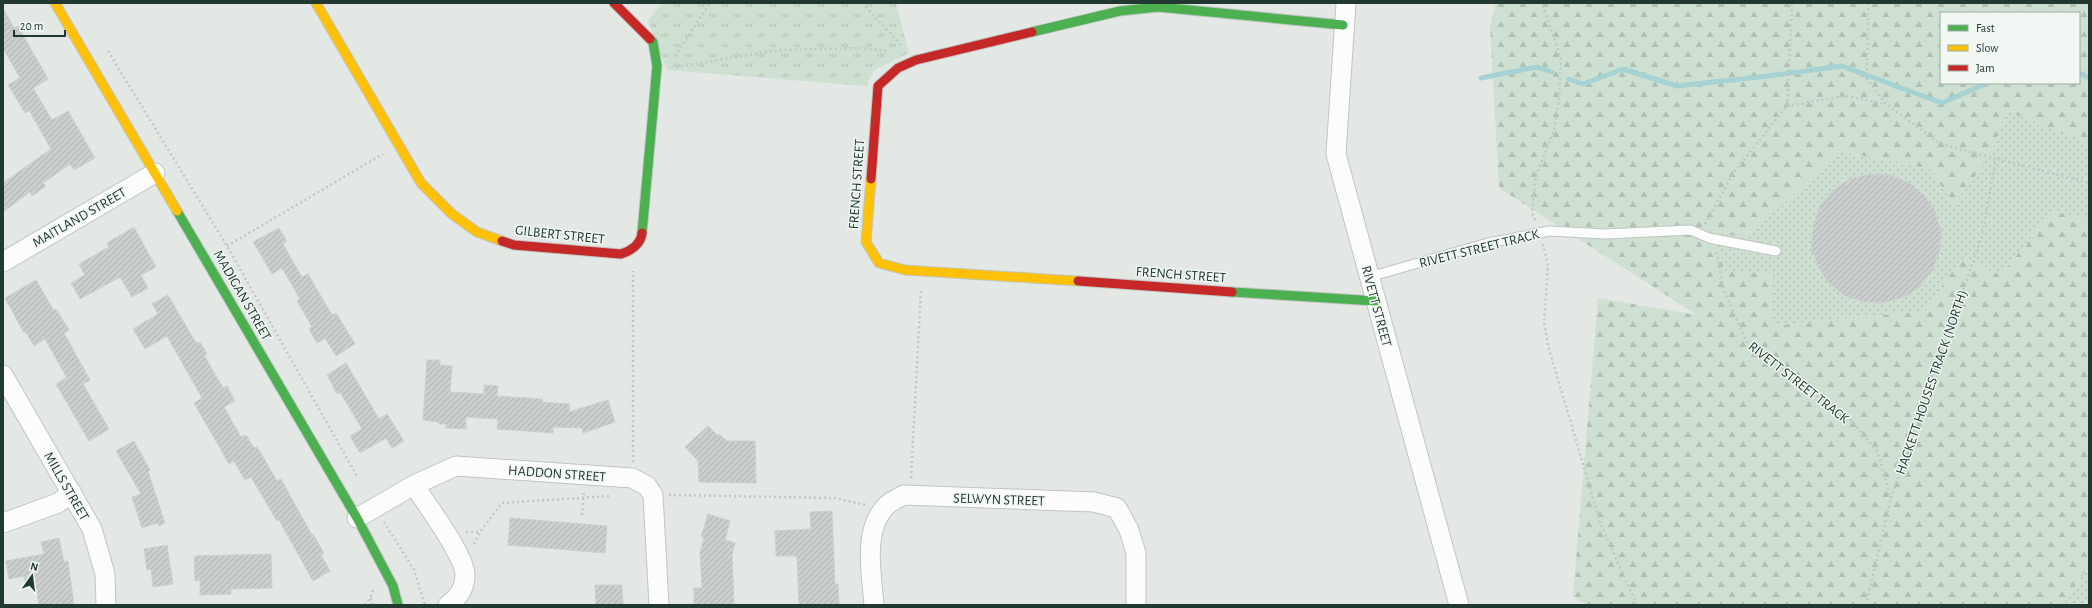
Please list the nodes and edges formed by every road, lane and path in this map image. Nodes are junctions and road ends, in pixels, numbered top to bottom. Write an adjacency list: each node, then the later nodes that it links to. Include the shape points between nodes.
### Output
1 (55, 3): 20 (street, MADIGAN STREET)
2 (316, 3): 18 (street, GILBERT STREET)
3 (614, 3): 15 (street, via 653,42)
4 (710, 3): 14 (path)
5 (862, 3): 13 (path)
6 (1346, 3): 10 (street, RIVETT STREET)
7 (1542, 3): 22 (path, via 1561,58 1559,100 1554,131 1536,174 1532,212)
8 (1792, 3): 17 (path)
9 (1868, 3): 16 (path, via 1867,79)
10 (1343, 24): 13 (street, FRENCH STREET, via 1158,7 1120,11); 29 (street, RIVETT STREET, via 1336,154)
11 (107, 50): 24 (path)
12 (889, 51): 14 (path, via 860,48 779,50)
13 (916, 60): 28 (street, FRENCH STREET, via 898,68 878,86 866,242 879,263 905,270)
14 (669, 67): 15 (path)
15 (656, 73): 25 (street, via 642,238)
16 (1886, 104): 17 (path, via 1846,96); 19 (path, via 1941,144)
17 (1787, 106): 23 (path, RIVETT STREET TRACK, via 1734,172 1704,225)
18 (398, 145): 24 (path); 25 (street, GILBERT STREET, via 421,183 452,214 477,232 514,245 622,254)
19 (1996, 159): 21 (path); 41 (path, HACKETT HOUSES TRACK (NORTH), via 1982,236)
20 (155, 173): 27 (street, MAITLAND STREET); 45 (street, MADIGAN STREET)
21 (2089, 183)
22 (1541, 233): 23 (lane, RIVETT STREET TRACK, via 1549,231 1605,234 1691,230); 29 (lane, RIVETT STREET TRACK, via 1488,243); 58 (path, via 1548,266 1544,323 1549,349 1601,525)
23 (1709, 238): 26 (lane, RIVETT STREET TRACK); 41 (path, RIVETT STREET TRACK, via 1718,258 1723,288 1746,341 1849,418 1877,451)
24 (227, 246): 34 (path)
25 (633, 248): 33 (path)
26 (1776, 251)
27 (3, 262)
28 (922, 271): 30 (street, FRENCH STREET); 35 (path)
29 (1369, 277): 30 (street, RIVETT STREET)
30 (1376, 301): 57 (street, RIVETT STREET)
31 (3, 375): 37 (street, MILLS STREET)
32 (586, 475): 33 (street, HADDON STREET); 36 (street, HADDON STREET, via 456,466); 40 (path)
33 (632, 478): 38 (street, HADDON STREET, via 647,486)
34 (359, 480)
35 (911, 482)
36 (414, 485): 42 (street, HADDON STREET); 53 (street, via 464,565 465,582 458,598)
37 (72, 493): 46 (street, via 58,503); 48 (street, MILLS STREET, via 92,529 100,552 105,574)
38 (653, 495): 43 (path, via 835,498 869,506); 54 (street)
39 (614, 496): 40 (path)
40 (584, 498): 44 (path); 47 (path, via 502,503)
41 (1891, 498): 59 (path, HACKETT HOUSES TRACK (NORTH))
42 (375, 508): 45 (street, HADDON STREET); 52 (path, via 414,570)
43 (882, 512): 55 (street, SELWYN STREET, via 874,525 870,550); 56 (street, SELWYN STREET, via 886,506 904,495 1094,502 1116,508 1136,552)
44 (582, 515)
45 (357, 518): 51 (street, MADIGAN STREET, via 393,586)
46 (3, 523)
47 (480, 532)
48 (106, 605)
49 (365, 605): 50 (path, via 370,598)
50 (372, 605)
51 (398, 605)
52 (425, 605)
53 (448, 605)
54 (659, 605)
55 (874, 605)
56 (1136, 605)
57 (1459, 605)
58 (1637, 605)
59 (1866, 605)

